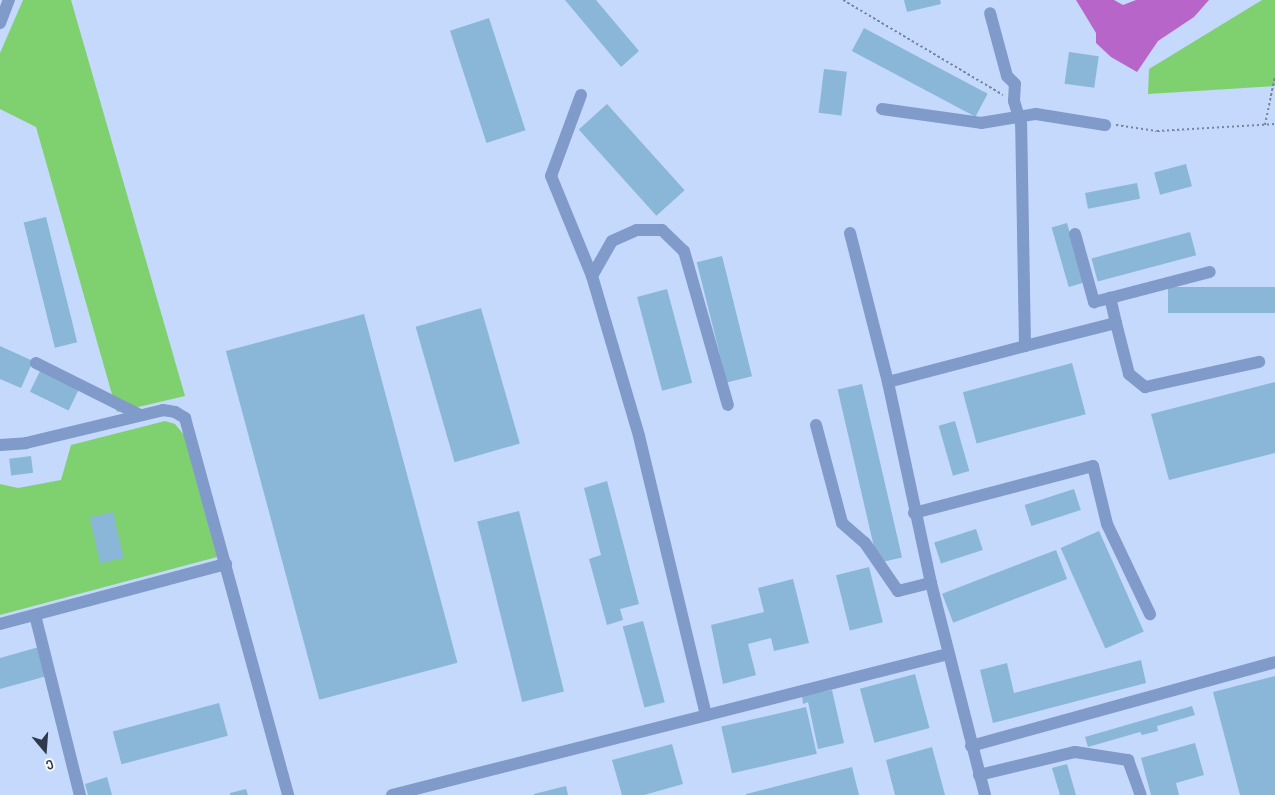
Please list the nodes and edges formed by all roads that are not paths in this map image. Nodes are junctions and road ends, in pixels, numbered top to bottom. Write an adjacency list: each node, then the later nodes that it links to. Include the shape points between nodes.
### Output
1 (9, 0): 3 (street)
2 (990, 13): 6 (street, via 1007,76 1015,84 1014,101)
3 (0, 23)
4 (581, 95): 11 (street, via 551,176)
5 (882, 109): 6 (street, via 980,123)
6 (1018, 116): 7 (street, via 1036,114); 14 (street)
7 (1105, 125)
8 (850, 233): 17 (street)
9 (1075, 234): 12 (street, via 1094,302)
10 (1210, 272): 12 (street)
11 (592, 276): 18 (street, via 612,241 637,230 662,230 684,251); 30 (street, via 639,436)
12 (1110, 298): 13 (street)
13 (1116, 322): 14 (street); 15 (street, via 1129,374 1145,387)
14 (1025, 346): 17 (street)
15 (1259, 362)
16 (36, 363): 19 (street)
17 (888, 382): 22 (street)
18 (728, 405)
19 (140, 416): 21 (street, via 26,443); 23 (street, via 163,410 186,418)
20 (816, 425): 24 (street, via 842,523 865,543 898,591)
21 (0, 444)
22 (914, 513): 24 (street); 25 (street, via 1093,466 1107,524)
23 (226, 564): 26 (street); 34 (street)
24 (931, 584): 28 (street)
25 (1150, 614)
26 (35, 615): 27 (street); 33 (street)
27 (0, 624)
28 (948, 654): 30 (street); 31 (street)
29 (1275, 662): 31 (street)
30 (706, 715): 35 (street)
31 (971, 746): 32 (street)
32 (979, 775): 36 (street); 37 (street, via 1075,752 1128,760)
33 (80, 795)
34 (288, 795)
35 (392, 795)
36 (985, 795)
37 (1141, 795)

